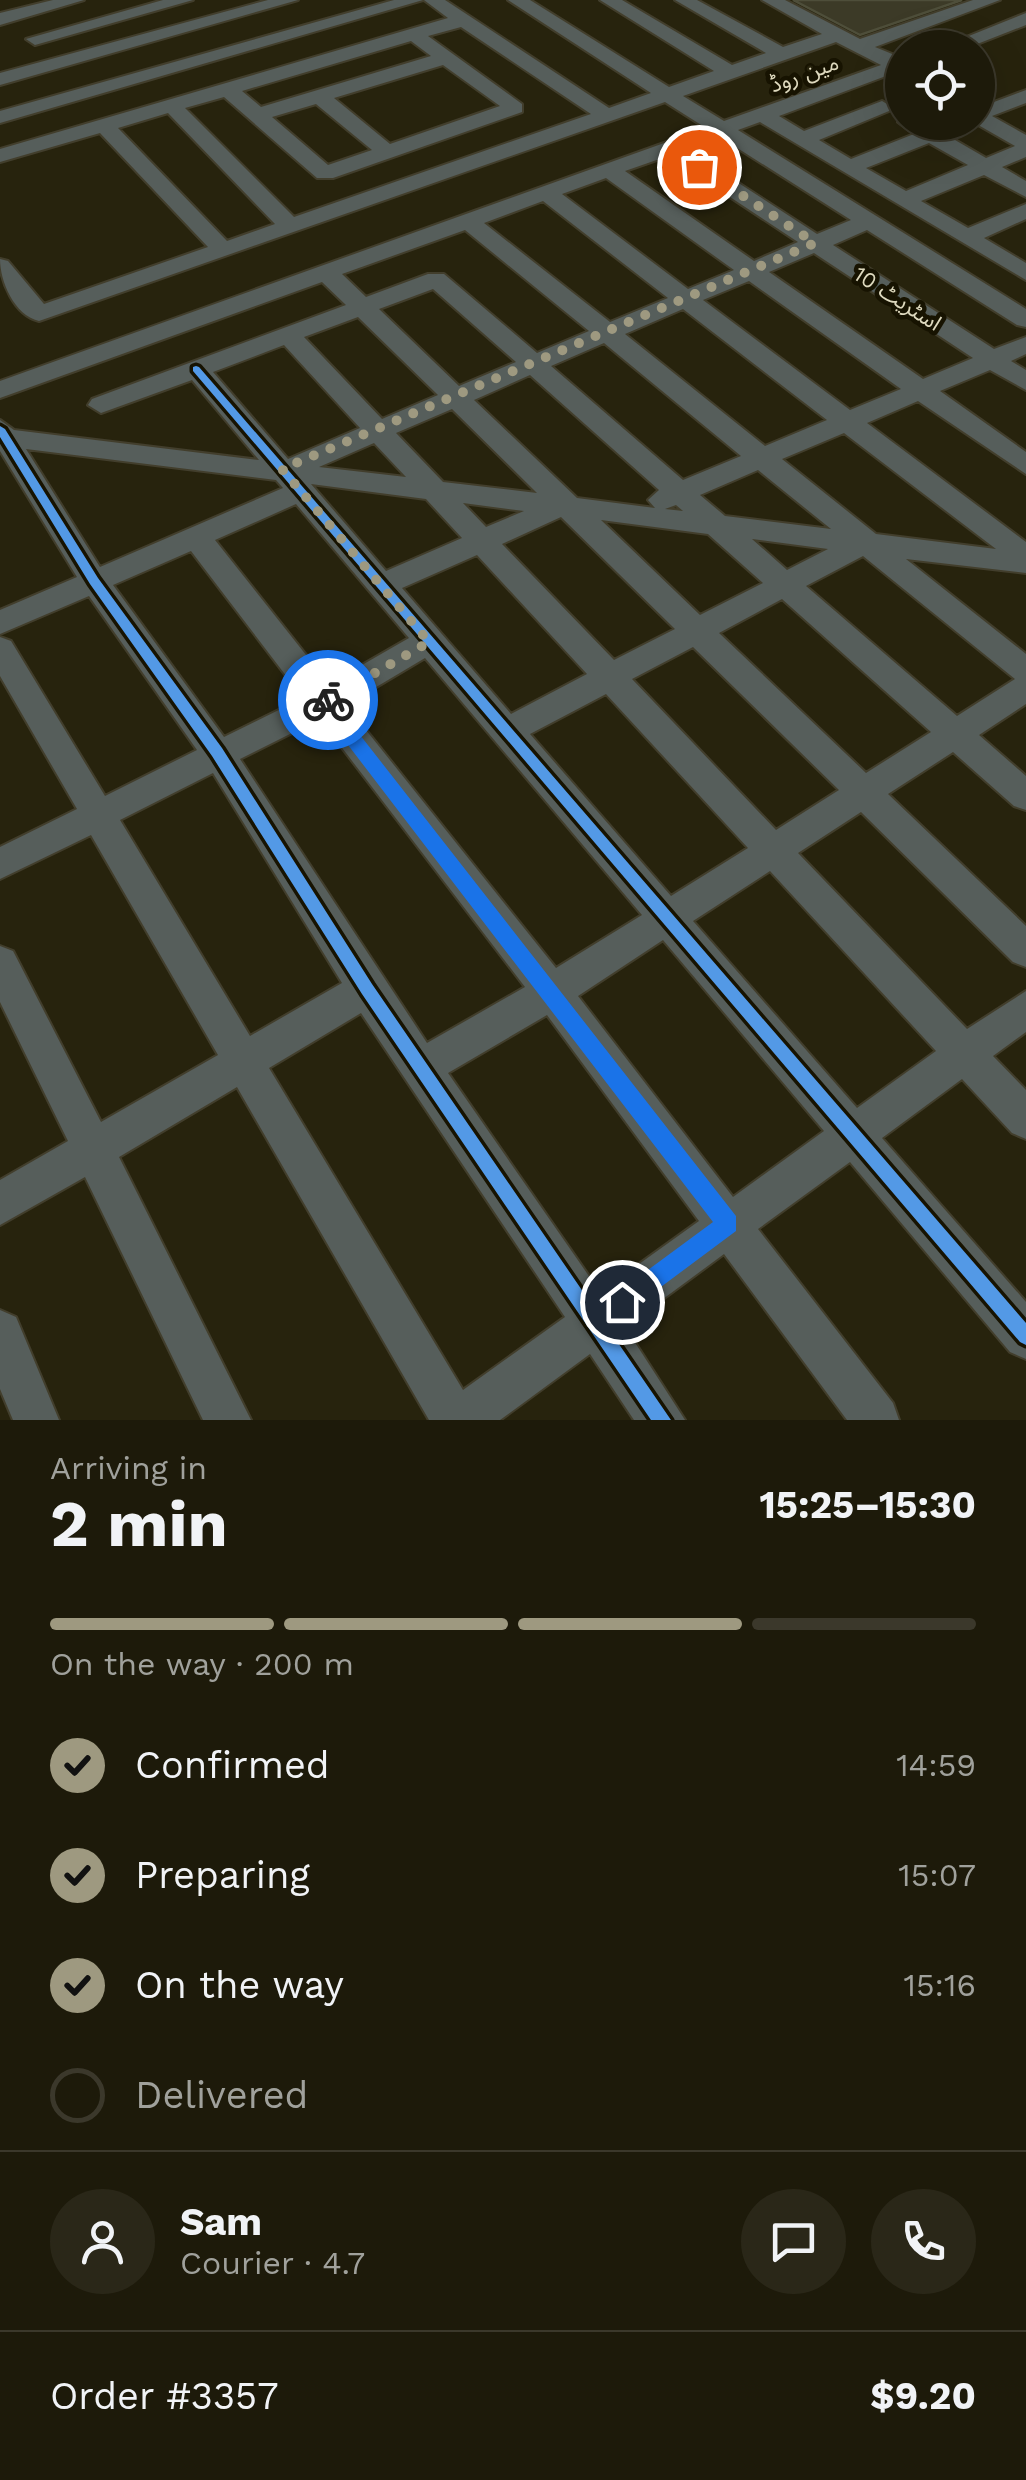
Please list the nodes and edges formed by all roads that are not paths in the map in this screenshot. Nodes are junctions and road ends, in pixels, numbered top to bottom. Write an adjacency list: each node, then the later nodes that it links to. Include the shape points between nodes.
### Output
1 (74, 0): 12 (street)
2 (184, 0): 11 (street)
3 (288, 0): 18 (street)
4 (414, 0): 25 (street)
5 (433, 0): 14 (street)
6 (609, 0): 27 (street)
7 (684, 0): 21 (street)
8 (771, 0): 17 (street)
9 (992, 0): 20 (street)
10 (524, 1): 32 (street)
11 (125, 7): 18 (street); 19 (street)
12 (5, 18): 19 (street)
13 (1026, 19): 15 (street)
14 (463, 20): 16 (street); 34 (street)
15 (995, 31)
16 (414, 35): 22 (street); 30 (street)
17 (837, 35): 20 (street); 21 (street)
18 (157, 36): 24 (street); 25 (street)
19 (35, 39): 24 (street)
20 (859, 46): 23 (street)
21 (783, 54): 27 (street)
22 (445, 58): 31 (street); 34 (street)
23 (885, 61)
24 (58, 63): 28 (street)
25 (188, 64): 42 (street)
26 (885, 72): 29 (street, مین روڈ)
27 (731, 74): 32 (street)
28 (0, 79)
29 (844, 85): 36 (street); 39 (street, مین روڈ)
30 (228, 90): 35 (street); 40 (street)
31 (319, 96): 40 (street); 51 (street)
32 (669, 96): 41 (street); 45 (street)
33 (1026, 96): 37 (street)
34 (542, 100): 41 (street); 51 (street)
35 (172, 106): 43 (street); 62 (street)
36 (882, 108): 38 (street); 46 (street)
37 (995, 109)
38 (885, 110)
39 (762, 114): 45 (street, مین روڈ); 46 (street)
40 (257, 115): 51 (street, via 324,173)
41 (608, 116): 62 (street)
42 (0, 117)
43 (105, 126): 52 (street); 65 (street)
44 (995, 127): 49 (street)
45 (722, 129): 50 (street, مین روڈ); 61 (street)
46 (803, 138): 54 (street)
47 (920, 140): 54 (street)
48 (937, 140): 53 (street)
49 (1026, 146): 53 (street)
50 (670, 148): 55 (street, مین روڈ); 64 (street, اسٹریٹ 10)
51 (386, 151)
52 (0, 156)
53 (984, 166): 56 (street); 58 (street)
54 (850, 167): 58 (street)
55 (609, 170): 57 (street, مین روڈ); 67 (street)
56 (1026, 190)
57 (546, 193): 60 (street, مین روڈ); 70 (street)
58 (904, 200): 63 (street)
59 (1026, 211): 63 (street)
60 (468, 221): 68 (street, مین روڈ); 73 (street)
61 (868, 221): 64 (street); 72 (street)
62 (291, 226): 65 (street)
63 (965, 238): 69 (street)
64 (815, 243): 67 (street); 76 (street, اسٹریٹ 10)
65 (223, 250): 66 (street, via 39,314)
66 (0, 266)
67 (751, 271): 70 (street); 81 (street)
68 (326, 272): 71 (street); 80 (street, مین روڈ)
69 (1026, 272)
70 (686, 298): 73 (street); 84 (street)
71 (362, 307): 74 (street); 77 (street, via 436,279); 82 (street)
72 (1026, 320)
73 (606, 333): 77 (street); 87 (street)
74 (288, 335): 78 (street); 85 (street)
75 (1026, 345): 76 (street)
76 (992, 360): 79 (street, اسٹریٹ 10); 81 (street)
77 (533, 364): 82 (street); 91 (street)
78 (196, 369): 83 (street); 89 (street)
79 (1026, 382)
80 (0, 390)
81 (920, 390): 84 (street); 88 (street)
82 (456, 397): 85 (street); 92 (street)
83 (101, 405)
84 (848, 421): 87 (street); 98 (street)
85 (378, 430): 89 (street); 90 (street)
86 (2, 434): 89 (street); 99 (street)
87 (761, 458): 91 (street); 97 (street)
88 (1026, 464)
89 (290, 477): 90 (street); 95 (street); 100 (street)
90 (431, 487): 92 (street); 96 (street)
91 (679, 492): 93 (street); 94 (street)
92 (566, 504): 93 (street); 96 (street); 103 (street)
93 (632, 512): 94 (street)
94 (714, 523): 97 (street); 101 (street)
95 (195, 536): 99 (street); 109 (street)
96 (481, 540): 100 (street); 107 (street)
97 (866, 542): 98 (street); 101 (street); 106 (street)
98 (1026, 560)
99 (94, 581): 102 (street); 112 (street)
100 (382, 586): 104 (street)
101 (785, 586): 103 (street); 111 (street)
102 (0, 623)
103 (695, 629): 107 (street); 113 (street)
104 (429, 642): 109 (street); 110 (street)
105 (0, 649): 115 (street)
106 (1026, 672)
107 (609, 676): 110 (street); 116 (street)
108 (1026, 688): 111 (street)
109 (324, 702): 112 (street); 122 (street)
110 (506, 731): 118 (street)
111 (954, 734): 113 (street); 114 (street)
112 (216, 752): 115 (street); 121 (street)
113 (863, 792): 116 (street); 119 (street)
114 (1026, 796)
115 (98, 814): 117 (street); 125 (street)
116 (772, 850): 118 (street); 124 (street)
117 (0, 864)
118 (666, 917): 122 (street); 128 (street)
119 (1026, 950)
120 (0, 963): 129 (street)
121 (367, 988): 125 (street); 126 (street)
122 (552, 992): 126 (street); 131 (street)
123 (1026, 1009): 124 (street)
124 (964, 1054): 127 (street); 128 (street)
125 (245, 1063): 129 (street); 137 (street)
126 (421, 1067): 132 (street)
127 (1026, 1119)
128 (853, 1135): 131 (street); 134 (street)
129 (94, 1150): 130 (street); 136 (street)
130 (0, 1204)
131 (728, 1224): 132 (street); 139 (street)
132 (596, 1322): 137 (street); 138 (street)
133 (0, 1333): 135 (street)
134 (1026, 1336)
135 (36, 1420)
136 (228, 1420)
137 (458, 1420)
138 (662, 1420)
139 (876, 1420)

